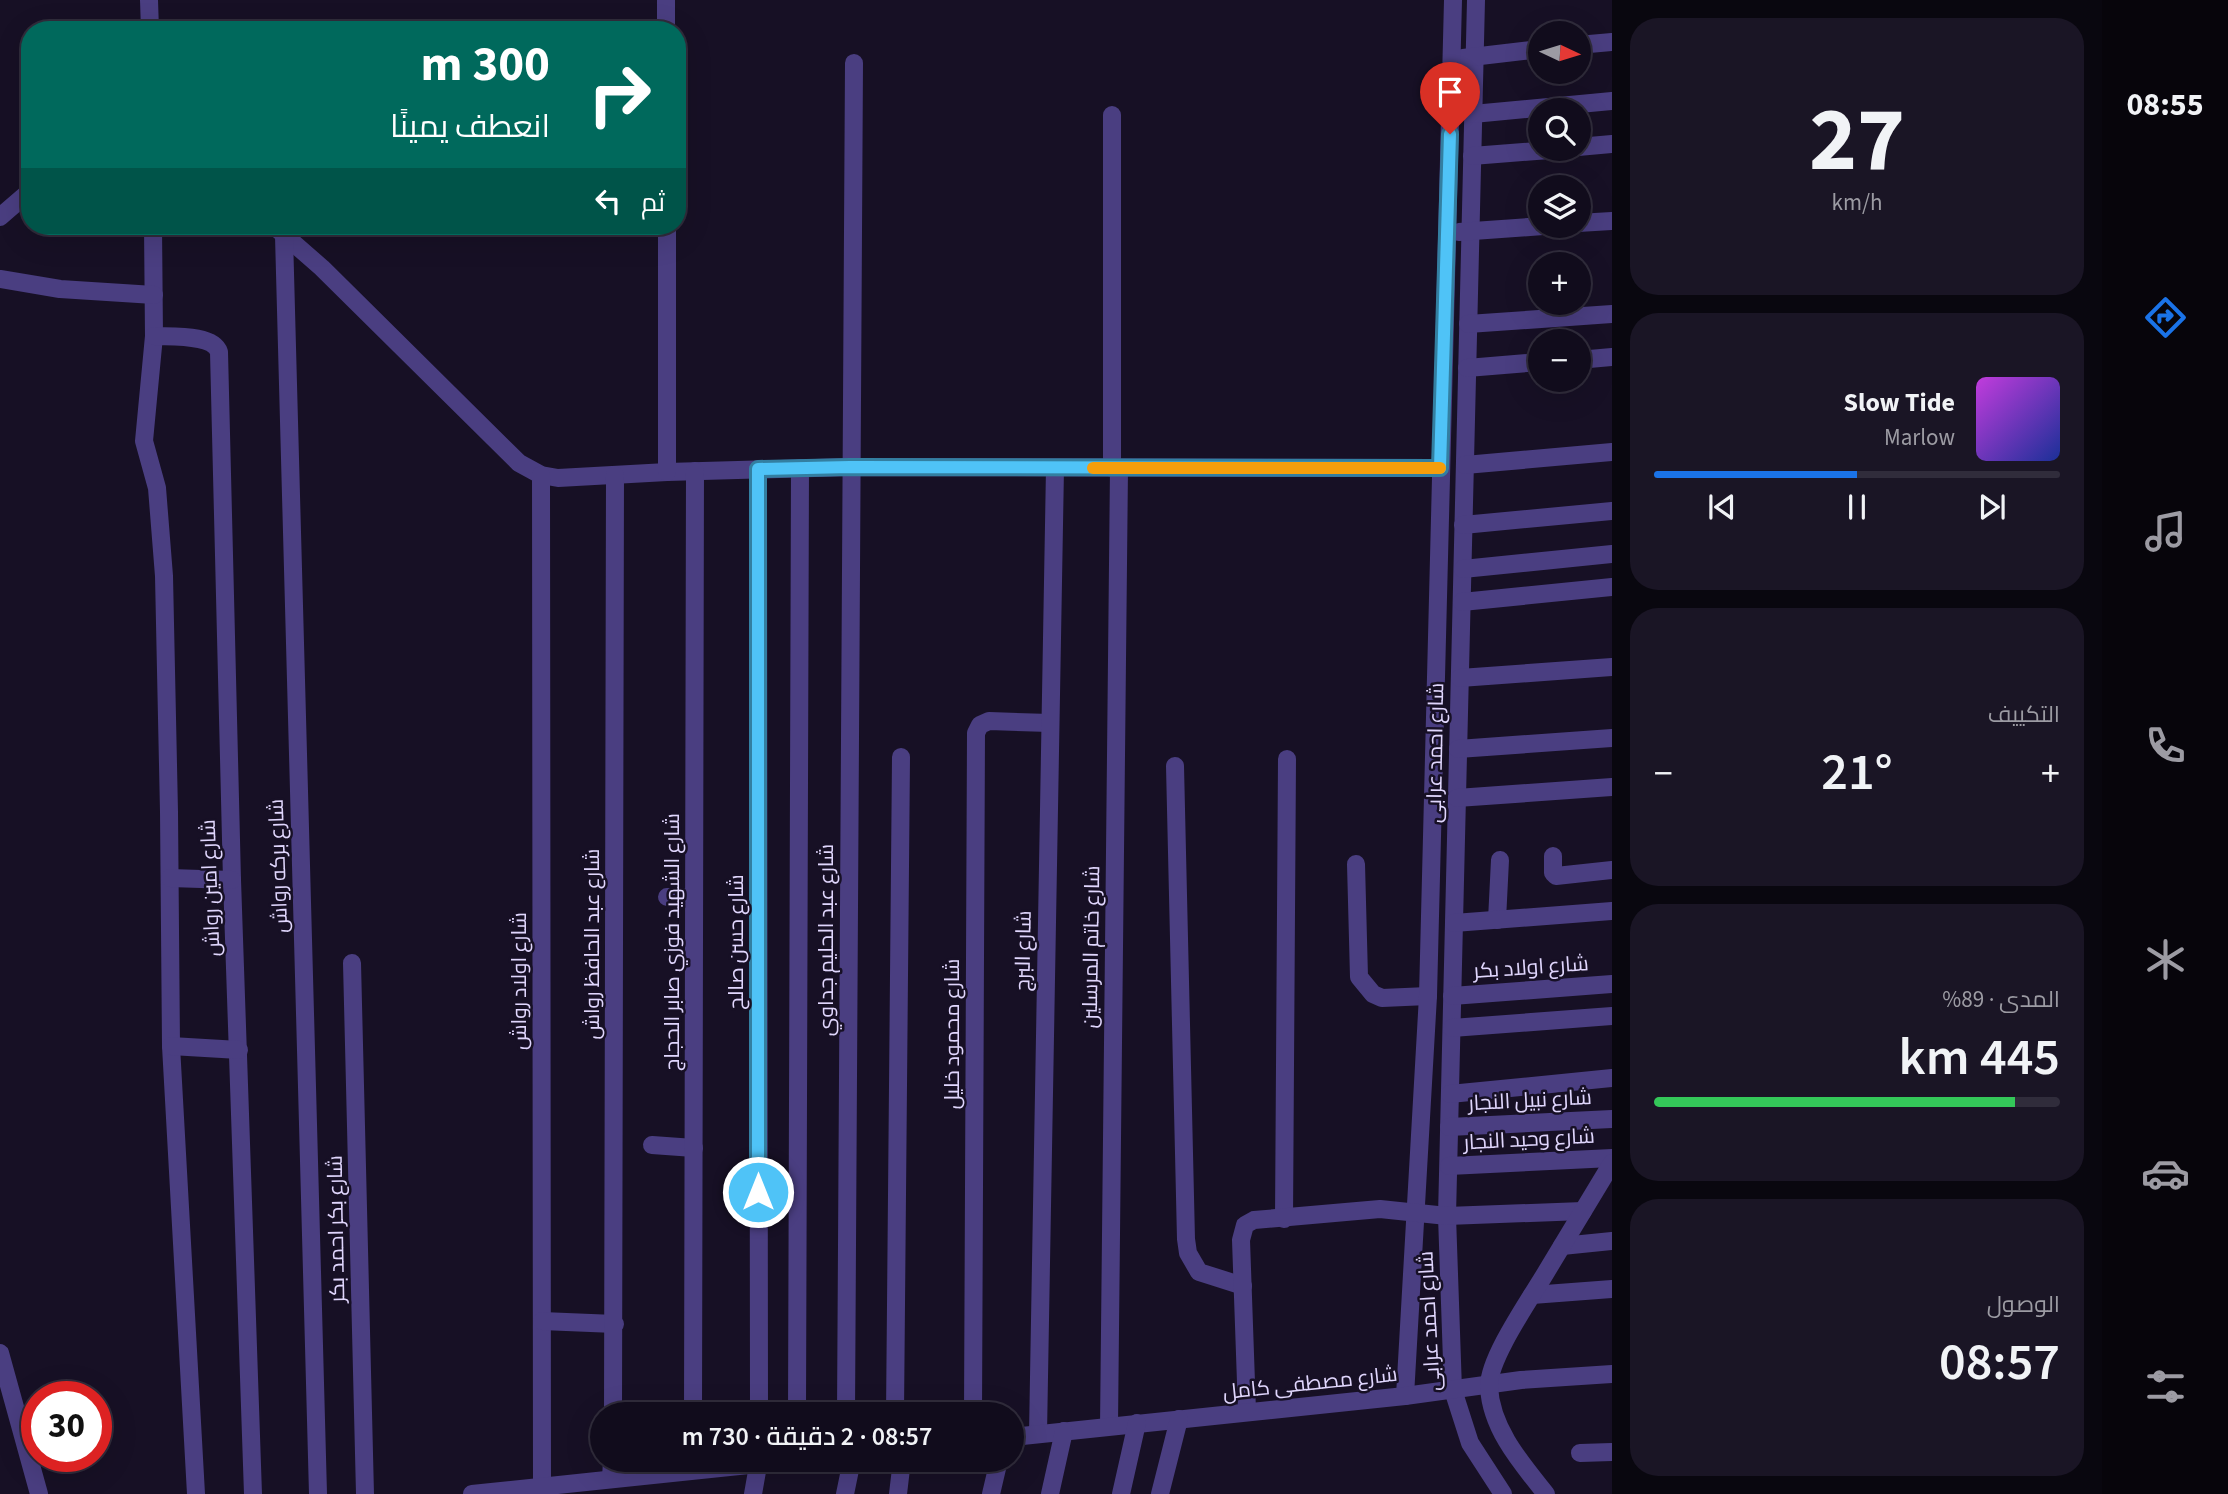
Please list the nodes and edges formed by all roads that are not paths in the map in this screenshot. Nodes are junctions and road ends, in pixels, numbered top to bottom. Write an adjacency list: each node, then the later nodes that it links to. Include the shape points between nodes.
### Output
1 (149, 0): 5 (street)
2 (666, 0): 6 (street)
3 (1453, 0): 11 (street)
4 (1476, 0): 10 (street, شارع احمد عرابى)
5 (150, 21)
6 (666, 21)
7 (1612, 42): 8 (street)
8 (1591, 44)
9 (1528, 50): 10 (street)
10 (1474, 56): 11 (street); 14 (street, شارع احمد عرابى)
11 (1452, 59): 26 (street)
12 (854, 63): 42 (street, شارع عبد الحليم جداوي)
13 (1612, 101): 14 (street)
14 (1473, 114): 19 (street, شارع احمد عرابى)
15 (1112, 115): 45 (street, شارع خاتم المرسلين)
16 (1612, 144): 17 (street)
17 (1591, 146)
18 (1528, 152): 19 (street)
19 (1472, 156): 25 (street, شارع احمد عرابى)
20 (21, 199): 21 (street)
21 (0, 217)
22 (1612, 220): 23 (street)
23 (1591, 222)
24 (1528, 227): 25 (street)
25 (1470, 231): 26 (street); 34 (street, شارع احمد عرابى)
26 (1448, 233): 46 (street)
27 (153, 235): 32 (street)
28 (279, 235): 140 (street, شارع بركه رواش)
29 (284, 235): 50 (street, via 519,463)
30 (667, 235): 49 (street)
31 (0, 279): 32 (street, via 60,289)
32 (153, 295): 35 (street)
33 (1612, 314): 34 (street)
34 (1468, 324): 39 (street, شارع احمد عرابى)
35 (154, 336): 72 (street, via 144,441 157,488 163,576); 73 (street, شارع امين رواش, via 206,340 219,352)
36 (1612, 357): 37 (street)
37 (1591, 359)
38 (1528, 363): 39 (street)
39 (1467, 368): 41 (street, شارع احمد عرابى)
40 (1612, 452): 41 (street)
41 (1465, 465): 53 (street, شارع احمد عرابى)
42 (850, 467): 43 (street); 44 (street); 115 (street, شارع عبد الحليم جداوي)
43 (800, 468): 47 (street); 114 (street)
44 (1055, 468): 45 (street); 60 (street, شارع البرج)
45 (1115, 468): 46 (street); 121 (street, شارع خاتم المرسلين)
46 (1440, 468): 81 (street)
47 (758, 469): 48 (street); 113 (street, شارع حسن صالح)
48 (695, 471): 49 (street); 75 (street, شارع الشهيد فوزي صابر الحجاج)
49 (667, 472): 51 (street)
50 (541, 475): 51 (street); 104 (street, شارع اولاد رواش)
51 (615, 475): 105 (street, شارع عبد الحافظ رواش)
52 (1612, 511): 53 (street)
53 (1464, 525): 55 (street, شارع احمد عرابى)
54 (1612, 554): 55 (street)
55 (1462, 569): 57 (street, شارع احمد عرابى)
56 (1612, 587): 57 (street)
57 (1462, 602): 59 (street, شارع احمد عرابى)
58 (1612, 667): 59 (street)
59 (1460, 678): 62 (street, شارع احمد عرابى)
60 (1049, 723): 117 (street, شارع محمود خليل, via 989,721 976,733); 123 (street, شارع البرج)
61 (1612, 738): 62 (street)
62 (1458, 749): 67 (street, شارع احمد عرابى)
63 (901, 757): 116 (street)
64 (1287, 759): 98 (street)
65 (1175, 766): 101 (street, via 1186,1239 1199,1272)
66 (1612, 787): 67 (street)
67 (1457, 798): 78 (street, شارع احمد عرابى)
68 (1553, 856): 71 (street, via 1556,876)
69 (1500, 860): 77 (street)
70 (1356, 864): 81 (street, via 1359,977 1382,998)
71 (1612, 870)
72 (170, 878): 73 (street); 85 (street)
73 (232, 880): 86 (street, شارع امين رواش)
74 (667, 897): 75 (street)
75 (694, 898): 92 (street, شارع الشهيد فوزي صابر الحجاج)
76 (1612, 911): 77 (street)
77 (1497, 920): 78 (street)
78 (1454, 923): 82 (street, شارع احمد عرابى)
79 (352, 963): 141 (street, شارع بكر احمد بكر)
80 (1612, 984): 82 (street, شارع اولاد بكر)
81 (1428, 996): 95 (street)
82 (1452, 996): 84 (street, شارع احمد عرابى)
83 (1612, 1016): 84 (street)
84 (1452, 1028): 88 (street, شارع احمد عرابى)
85 (171, 1046): 86 (street); 138 (street)
86 (239, 1050): 139 (street, شارع امين رواش)
87 (1612, 1078): 88 (street)
88 (1450, 1094): 90 (street, شارع احمد عرابى)
89 (1612, 1119): 90 (street, شارع نبيل النجار)
90 (1449, 1127): 94 (street, شارع احمد عرابى)
91 (652, 1145): 92 (street)
92 (694, 1148): 112 (street, شارع الشهيد فوزي صابر الحجاج)
93 (1611, 1164): 94 (street, شارع وحيد النجار); 96 (street)
94 (1448, 1166): 97 (street, شارع احمد عرابى)
95 (1416, 1211): 97 (street); 98 (street, via 1380,1209); 110 (street)
96 (1583, 1211): 97 (street); 100 (street)
97 (1447, 1216): 109 (street, شارع احمد عرابى)
98 (1284, 1219): 101 (street, via 1254,1220 1245,1225 1241,1240)
99 (1612, 1241): 100 (street)
100 (1562, 1246): 103 (street)
101 (1243, 1286): 118 (street)
102 (1612, 1289): 103 (street)
103 (1532, 1295): 108 (street, via 1503,1346)
104 (542, 1321): 105 (street); 134 (street, شارع اولاد رواش)
105 (615, 1324): 111 (street, شارع عبد الحافظ رواش)
106 (0, 1353): 137 (street)
107 (1612, 1374): 108 (street, شارع مصطفى كامل)
108 (1489, 1385): 109 (street, شارع مصطفى كامل); 151 (street, via 1502,1431)
109 (1453, 1390): 110 (street, شارع مصطفى كامل); 150 (street, شارع احمد عرابى, via 1469,1443)
110 (1405, 1396): 118 (street, شارع مصطفى كامل)
111 (613, 1402)
112 (693, 1402)
113 (759, 1402)
114 (797, 1402)
115 (846, 1402)
116 (895, 1402)
117 (973, 1402)
118 (1247, 1411): 119 (street, شارع مصطفى كامل)
119 (1179, 1419): 120 (street, شارع مصطفى كامل); 149 (street)
120 (1137, 1423): 121 (street, شارع مصطفى كامل); 148 (street)
121 (1109, 1426): 122 (street, شارع مصطفى كامل)
122 (1065, 1431): 123 (street, شارع مصطفى كامل); 147 (street)
123 (1038, 1434): 124 (street, شارع مصطفى كامل)
124 (1024, 1436)
125 (1612, 1452): 126 (street)
126 (1580, 1453)
127 (611, 1472): 133 (street)
128 (652, 1472): 133 (street)
129 (757, 1472): 143 (street)
130 (850, 1472): 144 (street)
131 (901, 1472): 145 (street)
132 (996, 1472): 146 (street)
133 (611, 1479): 135 (street)
134 (542, 1487): 135 (street); 136 (street)
135 (563, 1489)
136 (498, 1493): 142 (street)
137 (39, 1494)
138 (196, 1494)
139 (253, 1494)
140 (318, 1494)
141 (365, 1494)
142 (472, 1494)
143 (753, 1494)
144 (845, 1494)
145 (898, 1494)
146 (991, 1494)
147 (1050, 1494)
148 (1121, 1494)
149 (1160, 1494)
150 (1503, 1494)
151 (1546, 1494)

